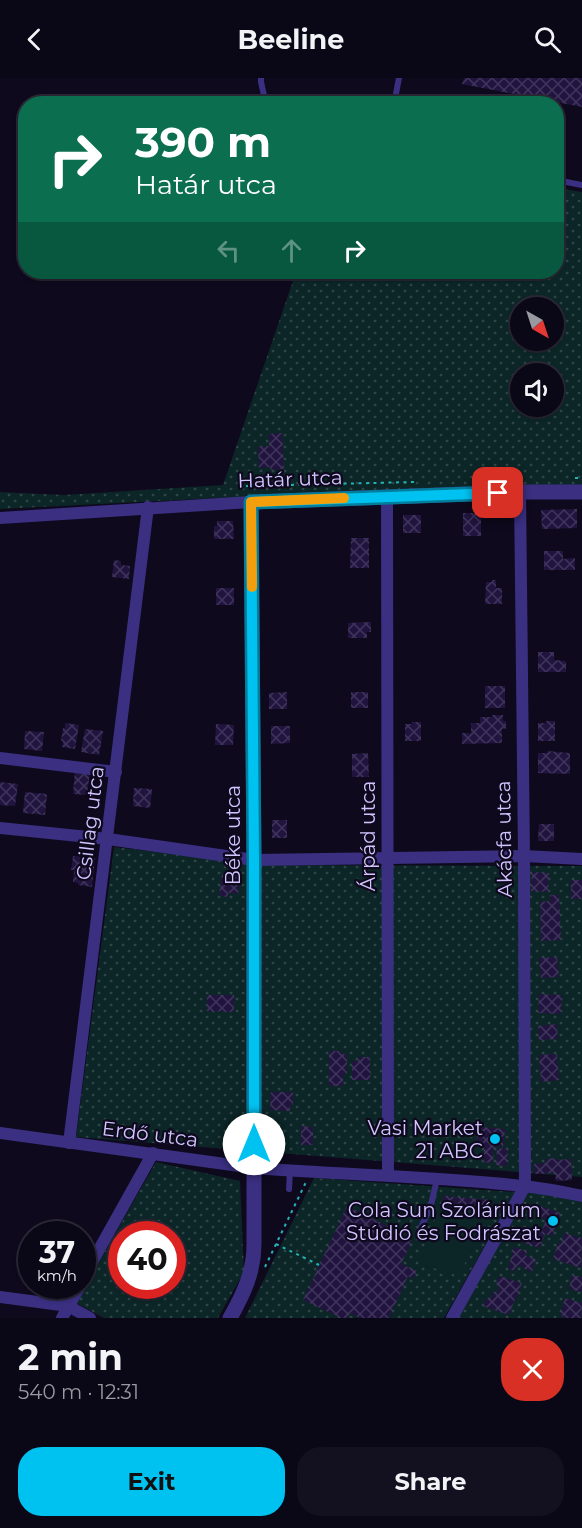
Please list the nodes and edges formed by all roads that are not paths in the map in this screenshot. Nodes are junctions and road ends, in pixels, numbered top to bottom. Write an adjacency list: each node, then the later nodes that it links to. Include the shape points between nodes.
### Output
1 (261, 78): 3 (lane)
2 (399, 78): 4 (lane)
3 (264, 96)
4 (396, 96)
5 (564, 182): 6 (lane)
6 (582, 185)
7 (520, 492): 8 (street, Határ utca); 9 (street, Határ utca); 17 (street, Akácfa utca)
8 (582, 492)
9 (387, 497): 10 (street, Határ utca); 18 (street, Árpád utca)
10 (251, 502): 11 (street, Határ utca); 20 (street, Béke utca)
11 (148, 507): 12 (street, Határ utca); 14 (street, Csillag utca)
12 (0, 518)
13 (0, 758): 14 (street)
14 (116, 772): 16 (street, Csillag utca)
15 (0, 828): 16 (street)
16 (108, 839): 20 (street); 22 (street, Csillag utca)
17 (524, 856): 18 (street); 19 (street); 28 (street, Akácfa utca)
18 (388, 857): 20 (street); 26 (street, Árpád utca)
19 (582, 859)
20 (254, 860): 24 (street, Béke utca)
21 (0, 1133): 22 (street, Erdő utca)
22 (69, 1143): 23 (street, Erdő utca)
23 (153, 1153): 24 (street, Erdő utca); 32 (street)
24 (254, 1168): 25 (street, Erdő utca); 38 (street, Béke utca, via 253,1266)
25 (290, 1171): 26 (street, Erdő utca); 29 (lane)
26 (388, 1175): 27 (street, Erdő utca)
27 (437, 1179): 28 (street, Erdő utca); 31 (lane)
28 (525, 1186): 30 (street, Erdő utca); 39 (street)
29 (289, 1189)
30 (582, 1196)
31 (419, 1232)
32 (96, 1255)
33 (0, 1297): 35 (street)
34 (72, 1299): 35 (street)
35 (68, 1306): 36 (street); 37 (street)
36 (62, 1318)
37 (90, 1318)
38 (230, 1318)
39 (452, 1318)

